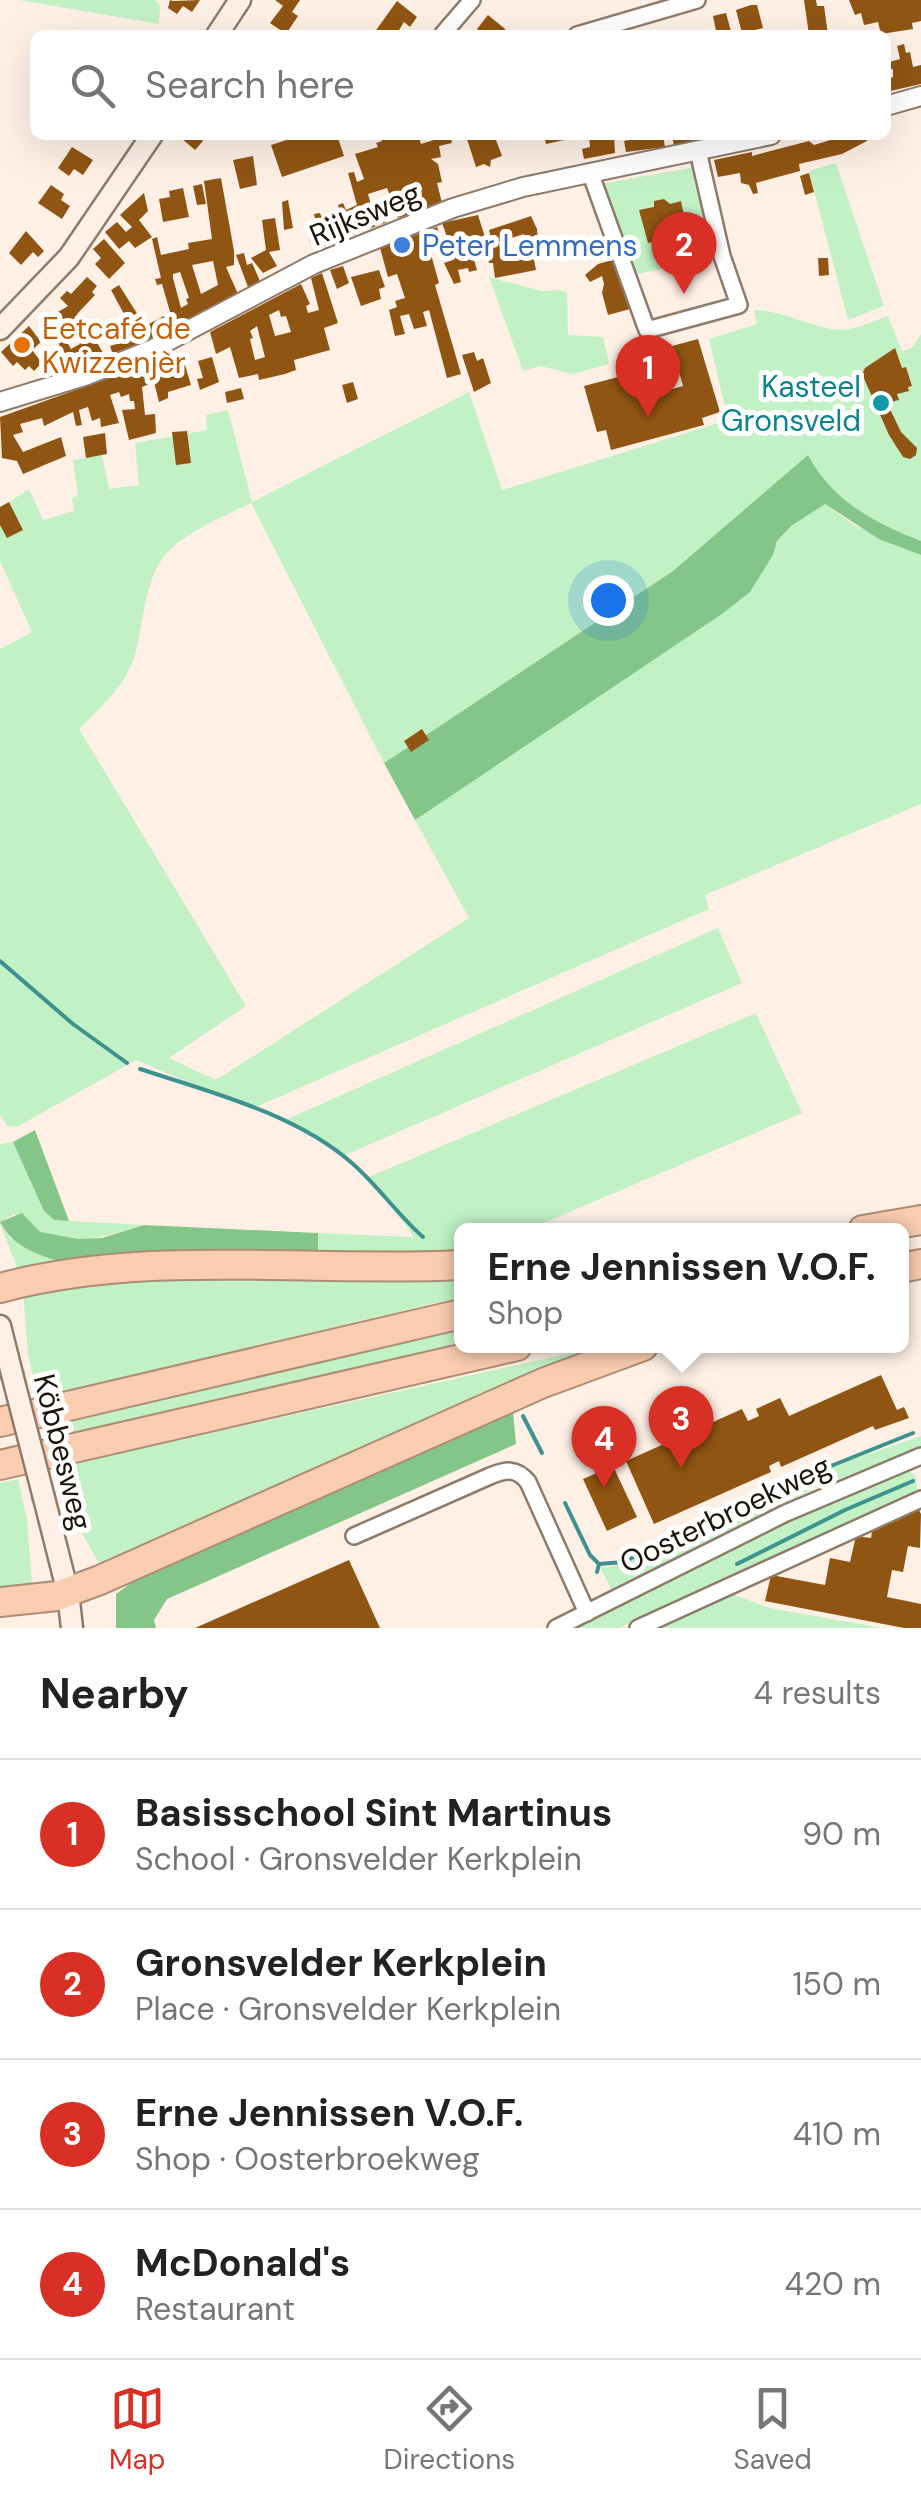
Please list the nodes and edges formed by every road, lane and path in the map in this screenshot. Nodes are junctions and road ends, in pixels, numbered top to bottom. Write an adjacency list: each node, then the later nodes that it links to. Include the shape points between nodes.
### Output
1 (240, 0): 4 (main road)
2 (472, 0): 5 (street)
3 (696, 0): 6 (street)
4 (219, 30)
5 (446, 30)
6 (594, 30)
7 (921, 96): 8 (street)
8 (891, 105)
9 (149, 140): 13 (main road, via 76,248)
10 (748, 140): 11 (street, Rijksweg)
11 (698, 151): 12 (street, Rijksweg); 12 (street, via 739,305 647,330)
12 (590, 172): 14 (street, Rijksweg, via 426,218 314,264 152,349)
13 (0, 329)
14 (0, 402)
15 (454, 1265): 16 (highway, via 127,1268)
16 (0, 1288)
17 (454, 1316): 21 (highway)
18 (0, 1326): 26 (main road, Köbbesweg, bridge)
19 (486, 1353): 23 (highway)
20 (625, 1353): 26 (highway)
21 (0, 1422)
22 (921, 1456): 28 (street, Oosterbroekweg, via 786,1513)
23 (0, 1465)
24 (921, 1499): 32 (street)
25 (354, 1536): 28 (street, via 505,1470 516,1472 528,1482)
26 (68, 1592): 27 (highway); 29 (main road, Köbbesweg); 30 (main road, Köbbesweg)
27 (0, 1602)
28 (587, 1612): 31 (street, Oosterbroekweg)
29 (72, 1628)
30 (86, 1628)
31 (556, 1628)
32 (638, 1628)

